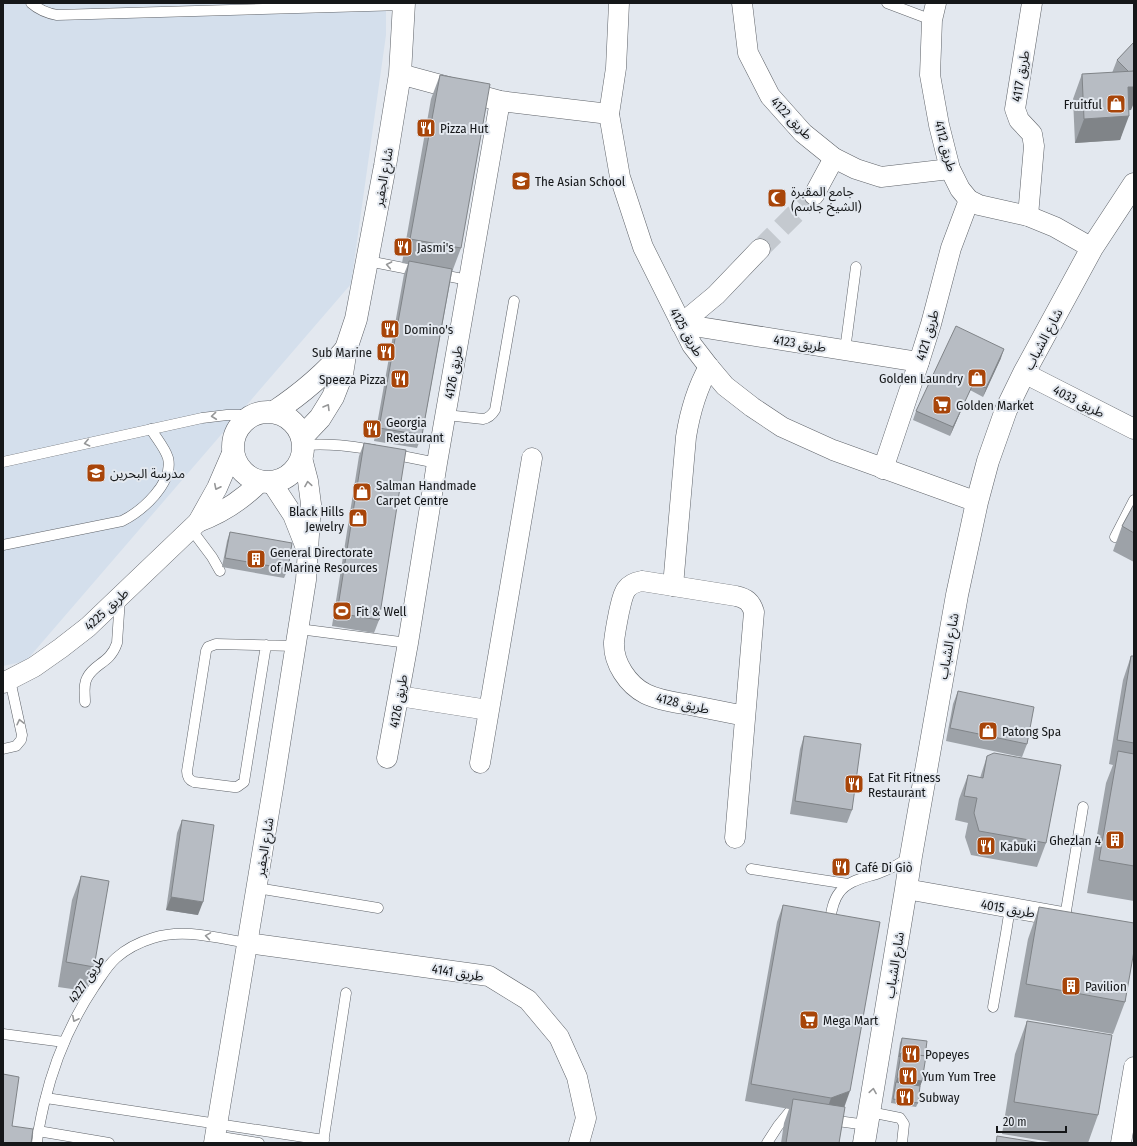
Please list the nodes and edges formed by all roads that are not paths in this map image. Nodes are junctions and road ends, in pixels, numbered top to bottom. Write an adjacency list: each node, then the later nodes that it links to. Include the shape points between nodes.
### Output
1 (31, 3): 11 (lane, via 48,14)
2 (108, 3): 11 (lane)
3 (619, 3): 14 (street, طريق 4125, via 616,68)
4 (742, 3): 15 (street, طريق 4122, via 748,53 770,96 803,133)
5 (887, 3): 10 (lane)
6 (1032, 3): 20 (street, طريق 4117, via 1015,109 1018,120 1032,134 1034,146)
7 (404, 4): 8 (lane); 12 (street, شارع الجفير)
8 (301, 6): 9 (lane)
9 (178, 7): 11 (lane)
10 (934, 12): 16 (street, طريق 4112, via 930,74)
11 (107, 14)
12 (400, 74): 13 (street); 23 (street, شارع الجفير)
13 (500, 101): 14 (street); 25 (street, طريق 4126)
14 (609, 114): 27 (street, طريق 4125, via 620,177 641,240)
15 (834, 158): 16 (street, طريق 4122, via 881,177); 18 (street)
16 (950, 169): 19 (street, طريق 4112)
17 (1134, 184): 21 (street, شارع الشباب)
18 (814, 195)
19 (969, 200): 20 (street, via 979,205); 30 (street, طريق 4121, via 951,248)
20 (1028, 216): 21 (street, via 1056,227)
21 (1092, 248): 32 (street, شارع الشباب)
22 (760, 249): 27 (street, via 716,295)
23 (368, 261): 25 (lane, one-way to 23); 28 (street, شارع الجفير, via 356,318)
24 (856, 267): 29 (lane)
25 (468, 280): 35 (street, طريق 4126)
26 (514, 301): 35 (lane, via 492,415 483,420)
27 (681, 324): 29 (street, طريق 4123); 31 (street, طريق 4125)
28 (346, 349): 33 (street, شارع الجفير, via 306,390); 38 (street, شارع الجفير, one-way to 28, via 333,397 342,374)
29 (845, 350): 30 (street, طريق 4123)
30 (919, 362): 43 (street, طريق 4121)
31 (708, 367): 43 (street, طريق 4125, via 725,386 782,427); 52 (street, via 697,390 688,421)
32 (1024, 373): 37 (street, طريق 4033); 46 (street, شارع الشباب, via 1006,410)
33 (274, 412): 34 (street); 38 (street, via 292,420 298,428)
34 (253, 415): 36 (lane, one-way to 36, via 202,418); 39 (street, via 237,430)
35 (446, 415): 42 (street, طريق 4126)
36 (151, 429): 41 (lane, one-way to 41); 49 (lane, via 167,456 169,470 167,478 147,504 137,512 122,521)
37 (1134, 429)
38 (303, 447): 42 (lane, via 323,444 349,445); 44 (street, via 294,472 280,481); 50 (street, شارع الجفير, one-way to 38, via 311,504)
39 (233, 451): 44 (street, via 242,471 250,478); 47 (street, طريق 4225, one-way to 47, via 217,488)
40 (532, 458): 60 (street)
41 (3, 462)
42 (437, 463): 55 (street, طريق 4126)
43 (883, 469): 46 (street, طريق 4125)
44 (266, 482): 47 (street, طريق 4225, via 232,506); 50 (street, شارع الجفير, via 293,515)
45 (1134, 500): 48 (lane)
46 (976, 502): 67 (street, شارع الشباب)
47 (195, 526): 51 (lane); 53 (street, طريق 4225)
48 (1115, 537)
49 (3, 545)
50 (307, 550): 54 (street, شارع الجفير, via 306,580)
51 (220, 571)
52 (673, 586): 61 (street, طريق 4128, via 743,597 752,606 754,612); 61 (street, طريق 4128, via 642,581 635,582 625,591 614,644 623,673 633,685 661,700)
53 (120, 596): 57 (street, طريق 4225, via 88,627 61,648 34,667); 59 (lane, via 116,648 110,657 87,677 84,686)
54 (297, 638): 55 (lane); 56 (lane); 70 (street, شارع الجفير)
55 (408, 643): 58 (street, طريق 4126)
56 (266, 645): 56 (lane, via 216,644 208,647 187,771 191,781 234,788 244,782)
57 (7, 681): 62 (lane, one-way to 57, via 16,746 22,735)
58 (399, 696): 60 (street); 63 (street, طريق 4126)
59 (85, 702)
60 (488, 710): 64 (street)
61 (745, 716): 66 (street, طريق 4128)
62 (3, 749)
63 (387, 758)
64 (480, 763)
65 (1083, 807): 74 (lane)
66 (735, 838)
67 (910, 856): 69 (lane, via 890,868); 71 (street, شارع الشباب)
68 (751, 869): 69 (lane)
69 (848, 884): 75 (lane, via 838,893)
70 (257, 888): 72 (lane); 76 (street, شارع الجفير)
71 (906, 890): 73 (street, طريق 4015); 86 (street, شارع الشباب, one-way to 71)
72 (378, 908)
73 (1010, 908): 74 (street, طريق 4015); 78 (lane)
74 (1072, 919)
75 (828, 931)
76 (247, 942): 80 (lane, طريق 4227, one-way to 80, via 175,933 154,937 134,946 116,958 103,974); 88 (street, شارع الجفير); 93 (street, طريق 4141, via 489,976 528,1000 559,1037 577,1077 586,1118)
77 (346, 993): 89 (lane)
78 (993, 1007)
79 (3, 1034): 80 (lane)
80 (64, 1042): 82 (lane, طريق 4227)
81 (1134, 1067): 83 (street)
82 (46, 1098): 87 (lane, طريق 4227); 88 (lane)
83 (1130, 1111): 96 (street)
84 (792, 1112): 94 (lane, via 778,1126)
85 (820, 1118): 86 (lane)
86 (867, 1127): 95 (lane, via 900,1118 904,1124)
87 (38, 1131): 90 (lane, طريق 4227); 91 (lane)
88 (215, 1134): 89 (lane); 92 (lane)
89 (324, 1142)
90 (37, 1143)
91 (109, 1143)
92 (259, 1143)
93 (580, 1143)
94 (767, 1143)
95 (902, 1143)
96 (1121, 1143)

